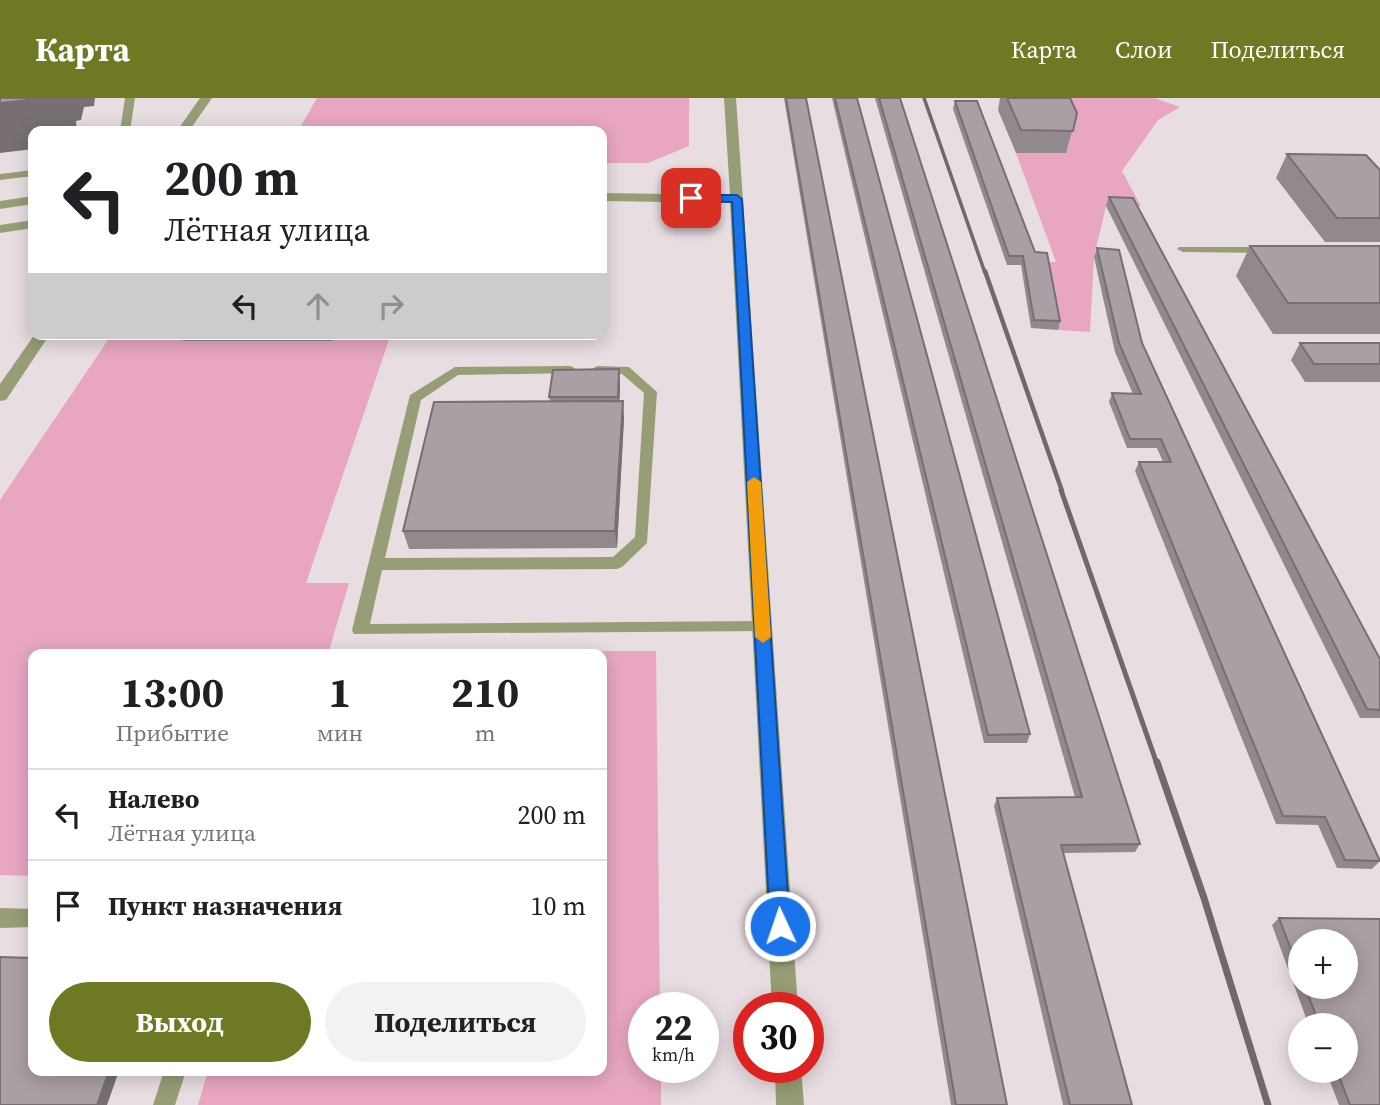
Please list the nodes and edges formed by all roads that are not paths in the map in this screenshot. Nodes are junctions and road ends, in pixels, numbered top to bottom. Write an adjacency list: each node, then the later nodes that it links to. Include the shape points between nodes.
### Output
1 (130, 98): 4 (lane)
2 (206, 98): 5 (street)
3 (730, 98): 9 (street)
4 (126, 126)
5 (186, 126)
6 (28, 174): 7 (lane)
7 (0, 177)
8 (607, 197): 9 (street)
9 (737, 199): 19 (street)
10 (28, 201): 11 (street)
11 (0, 205)
12 (28, 225): 13 (street)
13 (0, 229)
14 (1183, 249): 15 (lane)
15 (1288, 250)
16 (39, 340): 17 (street)
17 (0, 396)
18 (374, 564): 18 (lane, via 415,398 454,371 625,370 651,392 642,539 617,563); 19 (lane, via 360,630)
19 (762, 627): 22 (street)
20 (0, 918): 21 (lane)
21 (28, 918)
22 (784, 992)
23 (173, 1076): 25 (lane)
24 (789, 1083): 26 (street)
25 (164, 1105)
26 (790, 1105)

